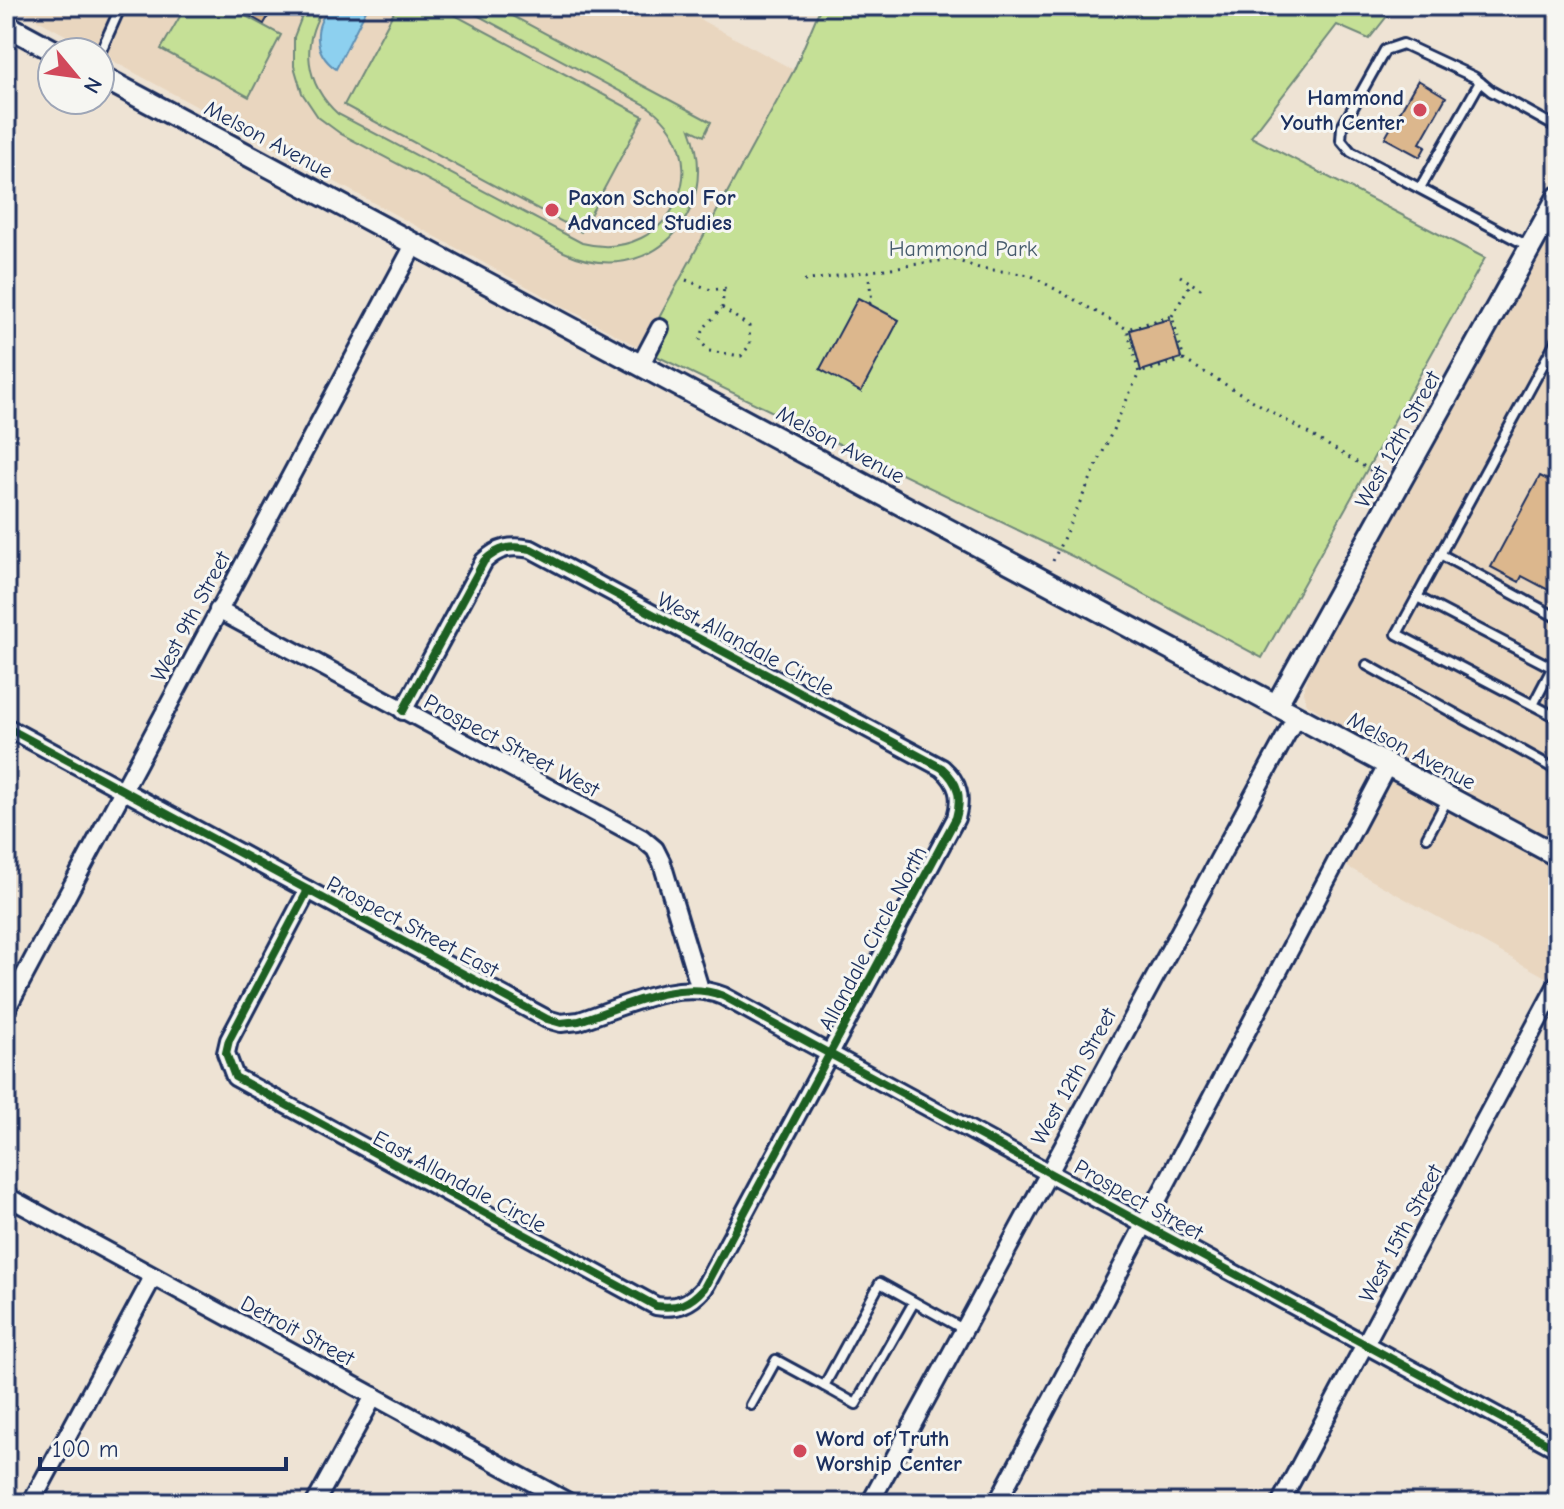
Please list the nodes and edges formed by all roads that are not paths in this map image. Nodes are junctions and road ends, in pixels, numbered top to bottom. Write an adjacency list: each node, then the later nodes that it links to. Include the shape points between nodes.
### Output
1 (121, 6): 3 (lane)
2 (6, 25): 4 (street)
3 (108, 36)
4 (36, 41)
5 (1480, 82): 7 (lane); 8 (lane); 8 (lane, via 1419,49 1403,44 1385,50 1342,127 1341,140 1351,152)
6 (116, 84): 10 (street, Melson Avenue)
7 (1558, 128)
8 (1420, 188): 11 (lane)
9 (1558, 197): 11 (street, West 12th Street)
10 (415, 243): 14 (street, Melson Avenue); 17 (street, West 9th Street)
11 (1530, 247): 23 (street, West 12th Street)
12 (660, 328): 14 (street)
13 (1558, 337): 15 (lane)
14 (641, 364): 23 (street, Melson Avenue)
15 (1440, 554): 16 (lane); 18 (lane)
16 (1417, 597): 21 (lane); 22 (lane, via 1397,634)
17 (218, 610): 24 (street, Prospect Street West); 31 (street, West 9th Street)
18 (1558, 618)
19 (1558, 657): 21 (lane)
20 (1367, 665): 30 (lane, via 1555,769)
21 (1553, 668): 22 (lane)
22 (1534, 703): 26 (lane)
23 (1277, 704): 25 (street, Melson Avenue)
24 (403, 711): 29 (street, West Allandale Circle, via 484,561 506,547 531,549 942,768); 37 (street, Prospect Street West, via 655,849)
25 (1297, 715): 28 (street, Melson Avenue); 40 (street, West 12th Street)
26 (1558, 718)
27 (6, 727): 31 (street)
28 (1388, 764): 32 (street, Melson Avenue); 42 (street)
29 (959, 790): 39 (street, Allandale Circle North, via 956,818)
30 (1558, 790)
31 (123, 791): 35 (street, Prospect Street East); 38 (street, West 9th Street)
32 (1449, 797): 33 (lane); 34 (street, Melson Avenue)
33 (1427, 837)
34 (1558, 856)
35 (308, 890): 37 (street, Prospect Street East, via 561,1023); 45 (street, East Allandale Circle, via 229,1040 226,1053 235,1077 656,1306)
36 (1558, 983): 47 (street, West 15th Street)
37 (700, 989): 39 (street, Prospect Street, via 723,996)
38 (6, 1010)
39 (830, 1054): 40 (street, Prospect Street); 45 (street, Allandale Circle North, via 704,1288)
40 (1049, 1170): 42 (street, Prospect Street); 46 (street, West 12th Street)
41 (6, 1196): 43 (street, Detroit Street)
42 (1145, 1223): 47 (street, Prospect Street); 56 (street)
43 (153, 1277): 49 (street, Detroit Street); 52 (street)
44 (914, 1302): 46 (lane); 48 (lane, via 856,1404); 48 (lane, via 880,1283)
45 (684, 1305)
46 (963, 1329): 55 (street, West 12th Street)
47 (1365, 1344): 51 (street, Prospect Street); 57 (street, West 15th Street)
48 (824, 1386): 50 (lane, via 776,1360)
49 (374, 1396): 53 (street); 54 (street, Detroit Street)
50 (751, 1405)
51 (1558, 1449)
52 (31, 1503)
53 (315, 1503)
54 (570, 1503)
55 (870, 1503)
56 (997, 1503)
57 (1280, 1503)

